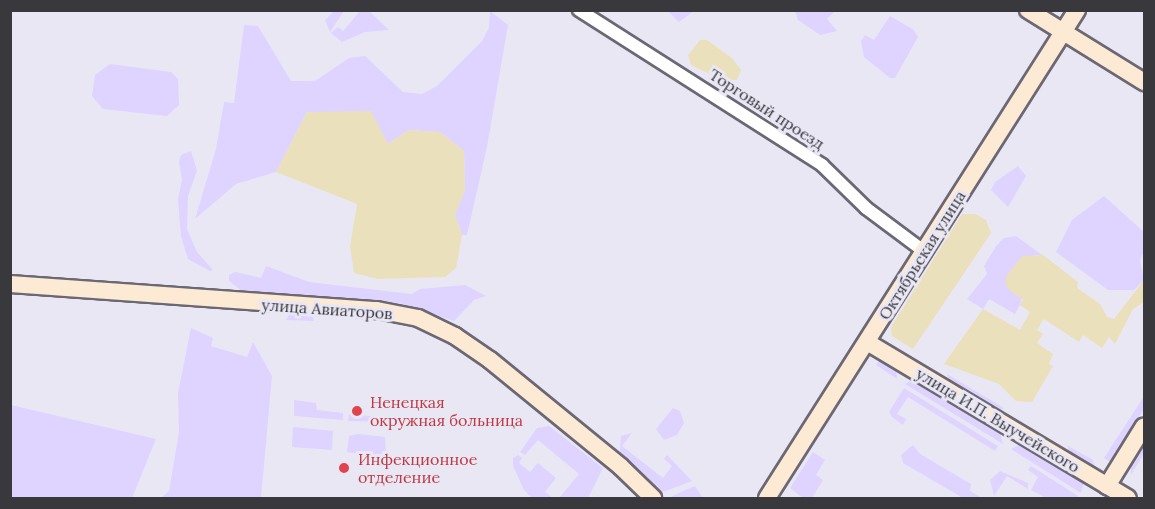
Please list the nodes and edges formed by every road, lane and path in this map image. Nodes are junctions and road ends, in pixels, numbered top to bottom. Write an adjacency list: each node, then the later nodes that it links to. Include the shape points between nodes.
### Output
1 (1028, 10): 4 (main road)
2 (1077, 10): 4 (main road, Октябрьская улица)
3 (587, 13): 6 (street, Торговый проезд, via 822,165 866,208)
4 (1064, 32): 5 (main road); 6 (main road, Октябрьская улица)
5 (1144, 82)
6 (925, 252): 8 (main road, Октябрьская улица)
7 (10, 284): 11 (main road, улица Авиаторов, via 377,310 418,318 455,336 490,360)
8 (867, 342): 10 (main road, улица И.П. Выучейского); 12 (main road, Октябрьская улица)
9 (1144, 426): 10 (main road)
10 (1107, 486): 13 (main road, улица И.П. Выучейского)
11 (653, 498)
12 (769, 498)
13 (1128, 498)

